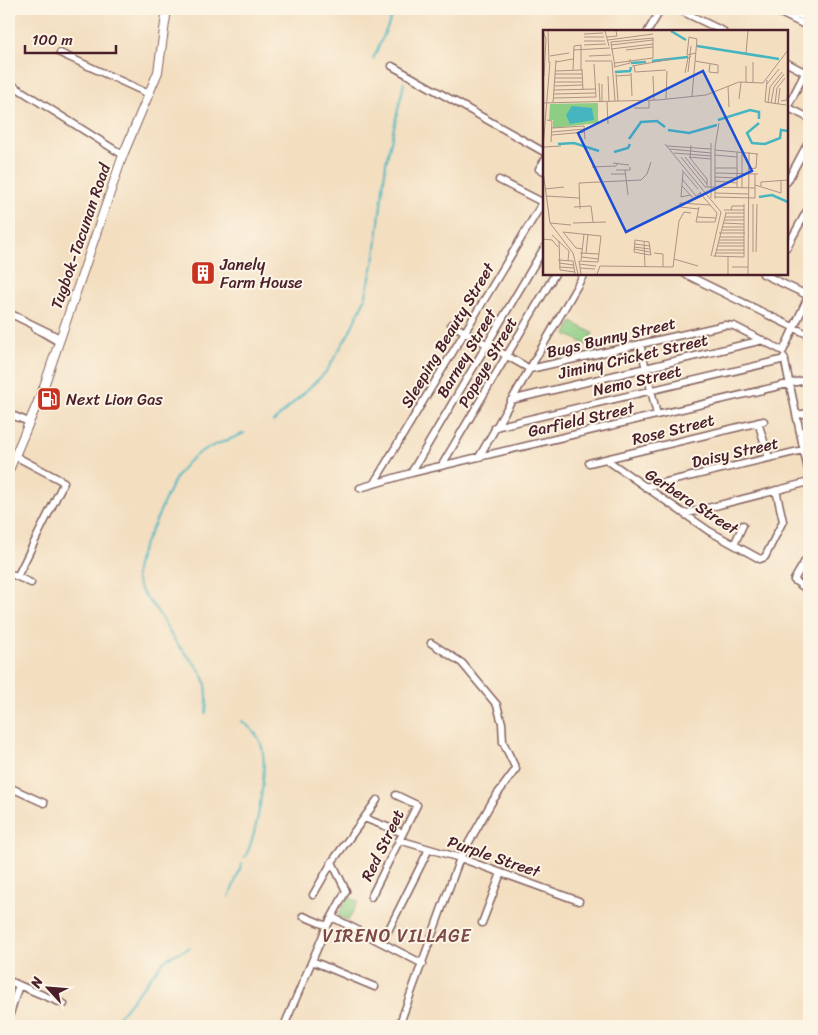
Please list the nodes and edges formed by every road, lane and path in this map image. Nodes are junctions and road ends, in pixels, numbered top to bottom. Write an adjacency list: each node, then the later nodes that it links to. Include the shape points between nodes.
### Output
1 (167, 9): 17 (street, Tugbok-Tacunan Road, via 161,61)
2 (661, 9): 9 (street)
3 (677, 9): 10 (street)
4 (772, 9): 6 (street)
5 (787, 9): 6 (street)
6 (795, 14): 7 (street); 8 (street)
7 (809, 20)
8 (809, 27)
9 (649, 30)
10 (721, 30)
11 (60, 53): 17 (street)
12 (788, 64): 15 (street)
13 (809, 65): 15 (street)
14 (392, 66): 22 (street)
15 (807, 73): 18 (street)
16 (9, 83): 23 (street)
17 (149, 94): 23 (street, Tugbok-Tacunan Road)
18 (788, 105)
19 (788, 108): 20 (street)
20 (809, 118)
21 (809, 141): 25 (street)
22 (543, 151)
23 (123, 156): 41 (street, Tugbok-Tacunan Road)
24 (500, 180): 26 (street)
25 (788, 180)
26 (543, 202)
27 (543, 204): 39 (street, Sleeping Beauty Street)
28 (809, 207): 29 (street)
29 (788, 245)
30 (543, 250): 43 (street, Barney Street)
31 (554, 275): 46 (street, Popeye Street)
32 (583, 275): 49 (street)
33 (687, 275): 38 (street)
34 (771, 276): 35 (street)
35 (809, 296): 38 (street)
36 (9, 313): 41 (street)
37 (451, 324): 39 (street, Bugs Bunny Street)
38 (794, 327): 40 (street); 45 (street)
39 (464, 331): 43 (street, Bugs Bunny Street); 71 (street, Sleeping Beauty Street)
40 (809, 335)
41 (59, 340): 58 (street, Tugbok-Tacunan Road)
42 (763, 340): 44 (street, Bugs Bunny Street, via 728,325); 45 (street, Bugs Bunny Street); 48 (street, Jiminy Cricket Street)
43 (487, 344): 46 (street, Bugs Bunny Street); 68 (street, Barney Street)
44 (640, 344): 48 (street); 49 (street, Bugs Bunny Street)
45 (783, 351): 47 (street)
46 (506, 356): 49 (street, Bugs Bunny Street); 66 (street, Popeye Street)
47 (785, 359): 51 (street); 52 (street, Nemo Street)
48 (646, 368): 52 (street); 53 (street, Jiminy Cricket Street)
49 (528, 369): 53 (street)
50 (809, 379): 51 (street, Garfield Street)
51 (790, 384): 56 (street, Garfield Street); 57 (street)
52 (651, 390): 56 (street); 59 (street, Nemo Street)
53 (511, 400): 59 (street)
54 (809, 412): 57 (street)
55 (9, 414): 58 (street)
56 (657, 415): 62 (street, Garfield Street)
57 (796, 415): 60 (street)
58 (29, 422): 61 (street, Tugbok-Tacunan Road)
59 (496, 427): 62 (street)
60 (803, 450): 63 (street, Daisy Street); 69 (street)
61 (13, 457): 67 (street, Tugbok-Tacunan Road); 80 (street, via 64,482)
62 (479, 457): 66 (street, Garfield Street)
63 (769, 458): 64 (street, Rose Street, via 761,421); 73 (street, Daisy Street)
64 (607, 460): 65 (street, Rose Street); 73 (street, Gerbera Street)
65 (589, 463)
66 (442, 465): 68 (street, Garfield Street)
67 (9, 470)
68 (411, 473): 71 (street, Garfield Street)
69 (809, 475)
70 (809, 482): 74 (street)
71 (374, 483): 72 (street, Garfield Street)
72 (360, 488)
73 (645, 488): 75 (street, Gerbera Street)
74 (776, 490): 75 (street); 77 (street, Gerbera Street, via 783,521 764,558)
75 (684, 514): 77 (street, Gerbera Street)
76 (743, 525): 77 (street)
77 (734, 545)
78 (809, 554): 82 (street, via 794,580)
79 (9, 573): 80 (street)
80 (17, 576): 81 (street)
81 (31, 583)
82 (809, 591)
83 (431, 643): 91 (street, via 462,663 497,705 502,723 502,742 516,769 493,800)
84 (9, 787): 87 (street)
85 (396, 794): 89 (street, Red Street, via 417,805)
86 (377, 800): 88 (street)
87 (44, 803)
88 (364, 818): 89 (street, Purple Street); 92 (street)
89 (401, 837): 90 (street, Purple Street); 95 (street, Red Street)
90 (429, 848): 91 (street, Purple Street); 101 (street)
91 (460, 858): 93 (street, Purple Street); 103 (street)
92 (332, 862): 94 (street); 98 (street, via 346,891)
93 (501, 873): 96 (street, Purple Street); 99 (street)
94 (313, 896)
95 (371, 897)
96 (579, 902)
97 (303, 916): 100 (street)
98 (332, 917): 100 (street); 101 (street)
99 (482, 923)
100 (327, 926): 102 (street)
101 (382, 943): 103 (street)
102 (312, 961): 106 (street); 109 (street)
103 (423, 964): 110 (street)
104 (9, 981): 105 (street)
105 (19, 985): 107 (street); 108 (street)
106 (375, 987)
107 (64, 1004)
108 (9, 1017)
109 (284, 1026)
110 (399, 1026)

